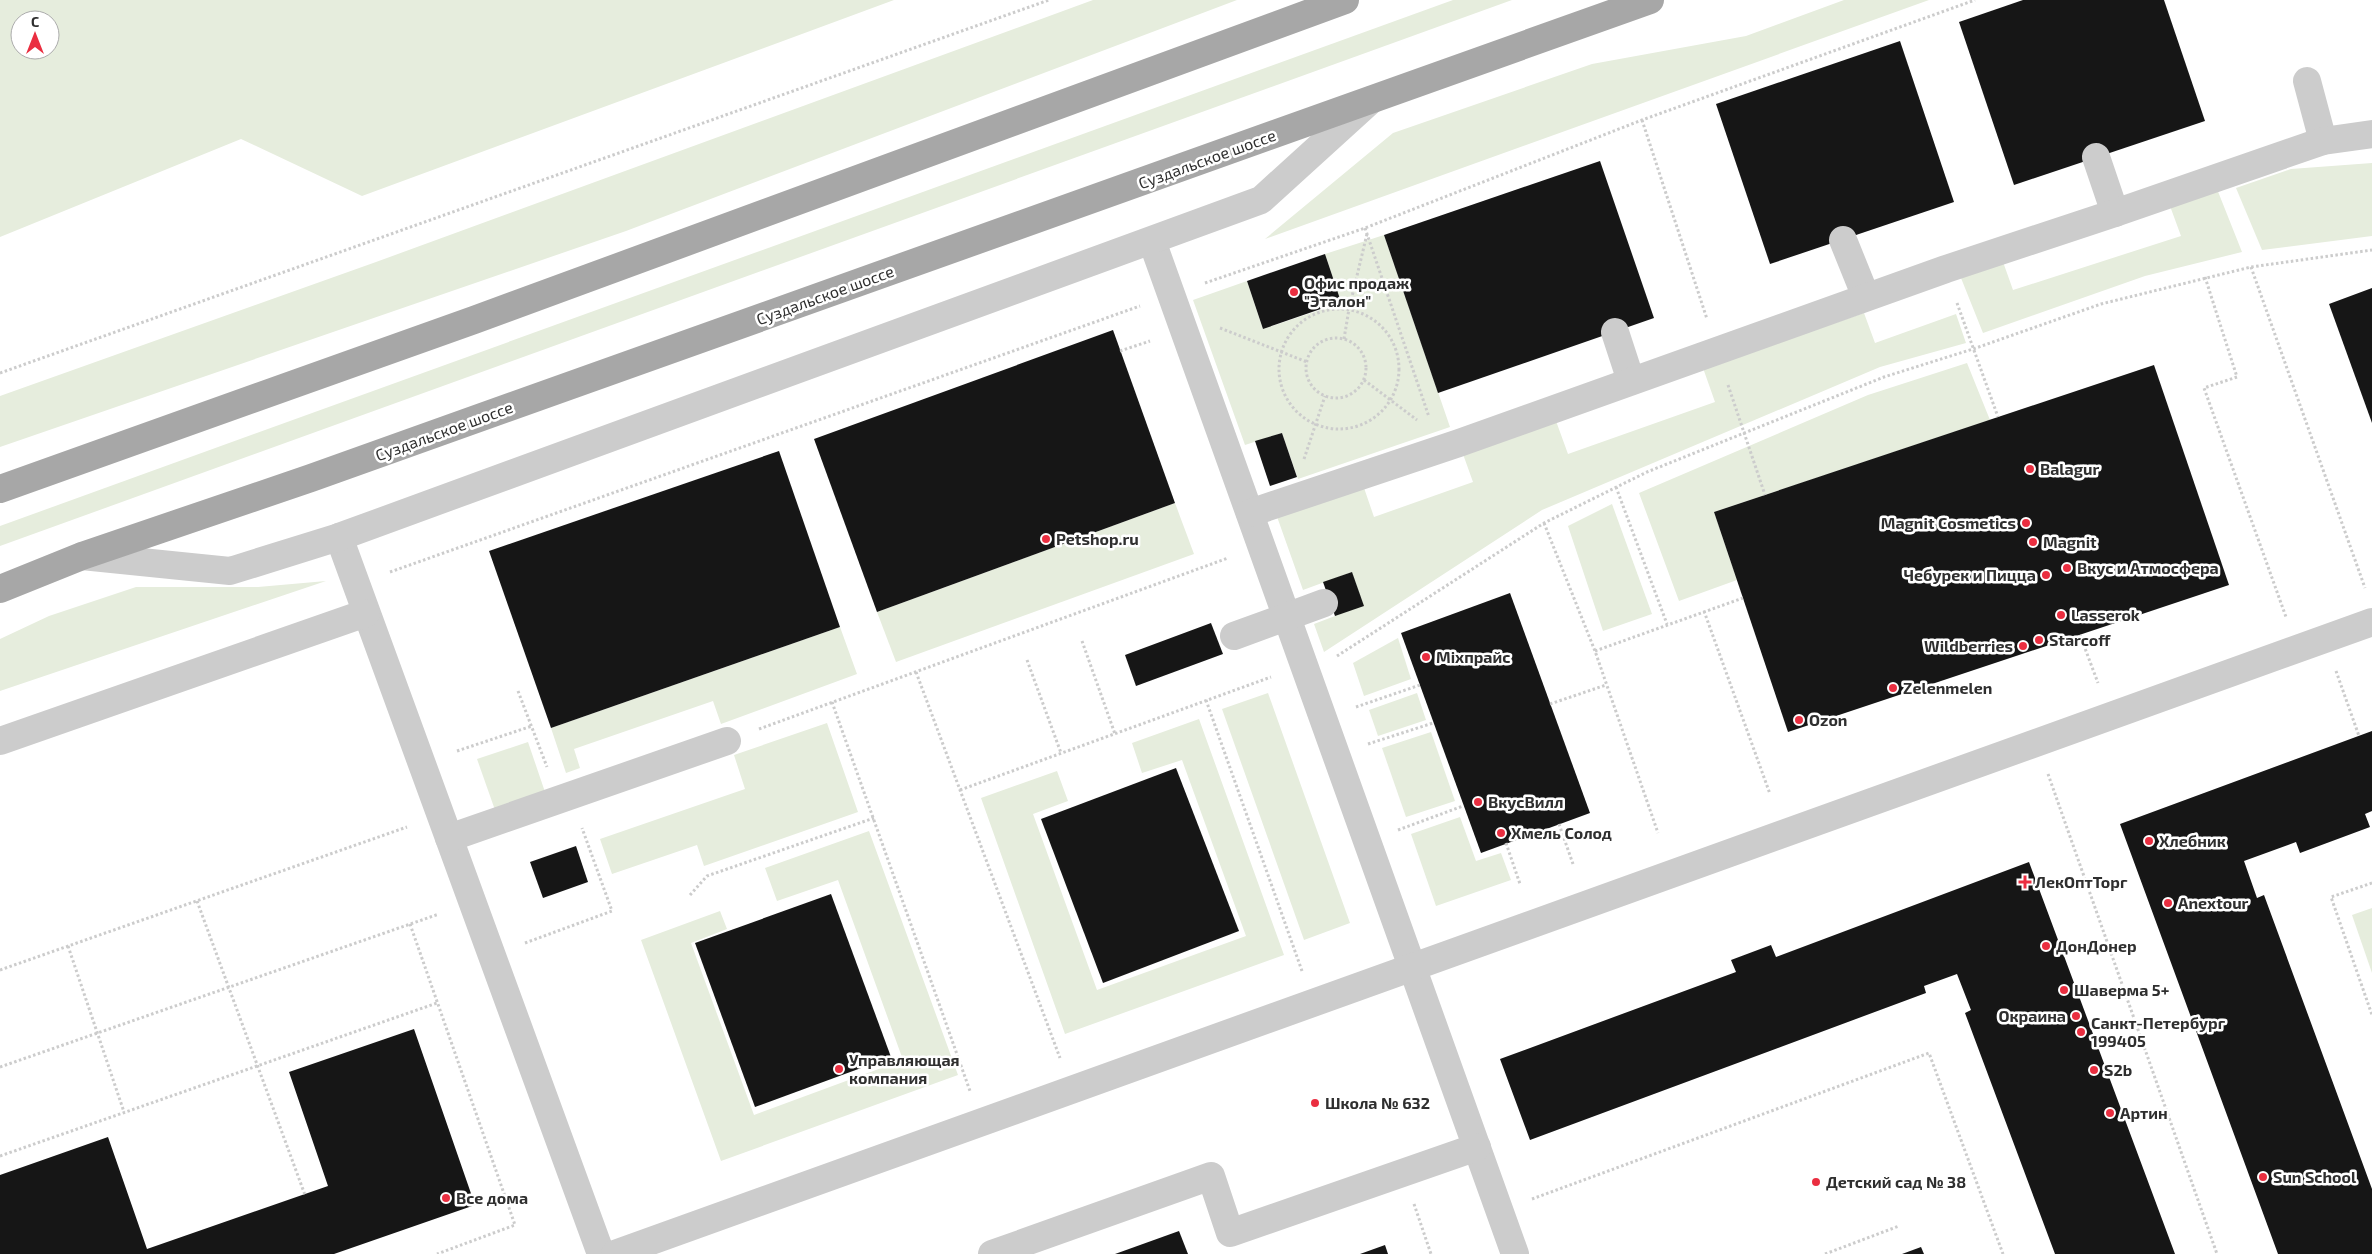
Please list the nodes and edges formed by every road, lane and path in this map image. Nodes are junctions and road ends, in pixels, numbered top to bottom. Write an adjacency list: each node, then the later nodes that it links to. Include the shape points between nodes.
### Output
1 (1048, 0): 32 (path)
2 (1345, 0): 44 (main road)
3 (1650, 0): 6 (main road, Суздальское шоссе)
4 (1975, 0): 7 (path)
5 (2307, 81): 9 (street)
6 (1371, 100): 15 (street, via 1261,200); 50 (main road, Суздальское шоссе, via 312,478)
7 (1642, 120): 12 (path); 27 (path)
8 (2372, 134): 9 (street)
9 (2323, 140): 11 (street)
10 (2096, 157): 11 (street)
11 (2116, 213): 18 (street)
12 (1364, 228): 13 (path); 20 (path)
13 (1367, 234): 22 (path); 39 (path)
14 (1843, 240): 21 (street)
15 (1152, 241): 20 (street); 48 (street)
16 (2372, 250): 17 (path)
17 (2251, 268): 19 (path); 53 (path)
18 (1946, 269): 21 (street); 28 (path)
19 (2205, 277): 28 (path, via 2101,304); 59 (path, via 2237,376 2204,388)
20 (1172, 294): 46 (street); 51 (path)
21 (1866, 296): 27 (street)
22 (1349, 309): 25 (path); 30 (path, via 1331,309 1299,323); 36 (path, via 1367,316 1383,328 1394,344 1399,363 1397,382)
23 (1218, 327): 30 (path)
24 (1615, 332): 34 (street)
25 (1344, 339): 31 (path, via 1334,338 1316,345); 33 (path, via 1361,351 1366,370)
26 (1154, 340): 29 (path)
27 (1717, 349): 34 (street); 41 (path)
28 (1973, 349): 37 (path); 41 (path, via 1884,376)
29 (1120, 351)
30 (1281, 352): 31 (path); 40 (path, via 1281,386 1288,402)
31 (1307, 362): 35 (path, via 1308,378)
32 (0, 373)
33 (1364, 380): 35 (path, via 1351,394 1334,398); 36 (path)
34 (1631, 381): 46 (street)
35 (1325, 396): 40 (path)
36 (1390, 400): 38 (path); 40 (path, via 1378,414 1364,423 1348,428)
37 (1998, 417)
38 (1419, 422)
39 (1431, 423)
40 (1314, 424): 42 (path)
41 (1743, 433): 43 (path); 45 (path)
42 (1303, 460)
43 (1616, 487): 47 (path); 61 (path)
44 (0, 489)
45 (1766, 495)
46 (1250, 513): 49 (street)
47 (1544, 523): 65 (path); 67 (path)
48 (339, 537): 50 (street, via 230,571); 51 (street)
49 (1261, 546): 58 (street); 69 (path)
50 (82, 556): 52 (main road, Суздальское шоссе)
51 (357, 586): 57 (street)
52 (0, 589)
53 (2366, 591)
54 (1743, 598): 56 (path)
55 (1324, 603): 58 (street)
56 (1704, 611): 61 (path); 90 (path)
57 (366, 612): 83 (street); 99 (street)
58 (1287, 616): 63 (street); 110 (street)
59 (2287, 618)
60 (2372, 622): 85 (street)
61 (1667, 624): 65 (path)
62 (2080, 635): 71 (path)
63 (1234, 636)
64 (1082, 641): 81 (path)
65 (1594, 651): 73 (path)
66 (1027, 660): 88 (path)
67 (1331, 660)
68 (2336, 669): 82 (path)
69 (916, 672): 76 (path); 89 (path)
70 (1276, 675): 75 (path)
71 (2098, 683)
72 (1420, 685): 78 (path)
73 (1606, 685): 77 (path); 98 (path)
74 (518, 690): 80 (path)
75 (1206, 700): 81 (path); 114 (path)
76 (832, 702): 84 (path); 93 (path)
77 (1550, 704)
78 (1349, 709)
79 (1433, 723): 86 (path)
80 (532, 726): 87 (path); 91 (path)
81 (1115, 734): 88 (path)
82 (2359, 736)
83 (0, 741)
84 (727, 741): 91 (street)
85 (2037, 743): 110 (street); 136 (path)
86 (1362, 746)
87 (457, 751)
88 (1061, 753): 89 (path)
89 (960, 790): 119 (path)
90 (1770, 794)
91 (559, 799): 99 (street)
92 (1463, 806): 97 (path)
93 (874, 818): 104 (path, via 707,876); 121 (path)
94 (416, 823): 105 (path)
95 (580, 823): 109 (path, via 612,911)
96 (1559, 824): 101 (path)
97 (1393, 832)
98 (1658, 833)
99 (449, 838): 109 (street)
100 (1506, 843): 103 (path)
101 (1573, 864)
102 (2372, 883): 115 (path, via 2331,898)
103 (1520, 884)
104 (690, 895)
105 (197, 901): 108 (path); 112 (path)
106 (441, 913): 107 (path)
107 (410, 924): 112 (path); 113 (path)
108 (68, 946): 111 (path); 116 (path)
109 (492, 956): 129 (street)
110 (1412, 967): 114 (street); 122 (street)
111 (0, 970)
112 (228, 987): 116 (path); 117 (path)
113 (437, 1003): 117 (path); 128 (path, via 515,1225)
114 (1313, 1003): 119 (street)
115 (2372, 1015)
116 (98, 1033): 118 (path); 120 (path)
117 (257, 1065): 120 (path); 125 (path)
118 (0, 1067)
119 (1072, 1089): 121 (street)
120 (124, 1112): 123 (path)
121 (982, 1122): 130 (street)
122 (1477, 1147): 124 (street); 126 (street)
123 (0, 1156)
124 (1402, 1173): 131 (street, via 1230,1233 1211,1176); 132 (path)
125 (305, 1195)
126 (1499, 1210): 133 (street); 135 (path, via 1929,1054)
127 (1899, 1226): 134 (path)
128 (436, 1254)
129 (601, 1254)
130 (615, 1254)
131 (992, 1254)
132 (1431, 1254)
133 (1515, 1254)
134 (1825, 1254)
135 (2003, 1254)
136 (2217, 1254)

